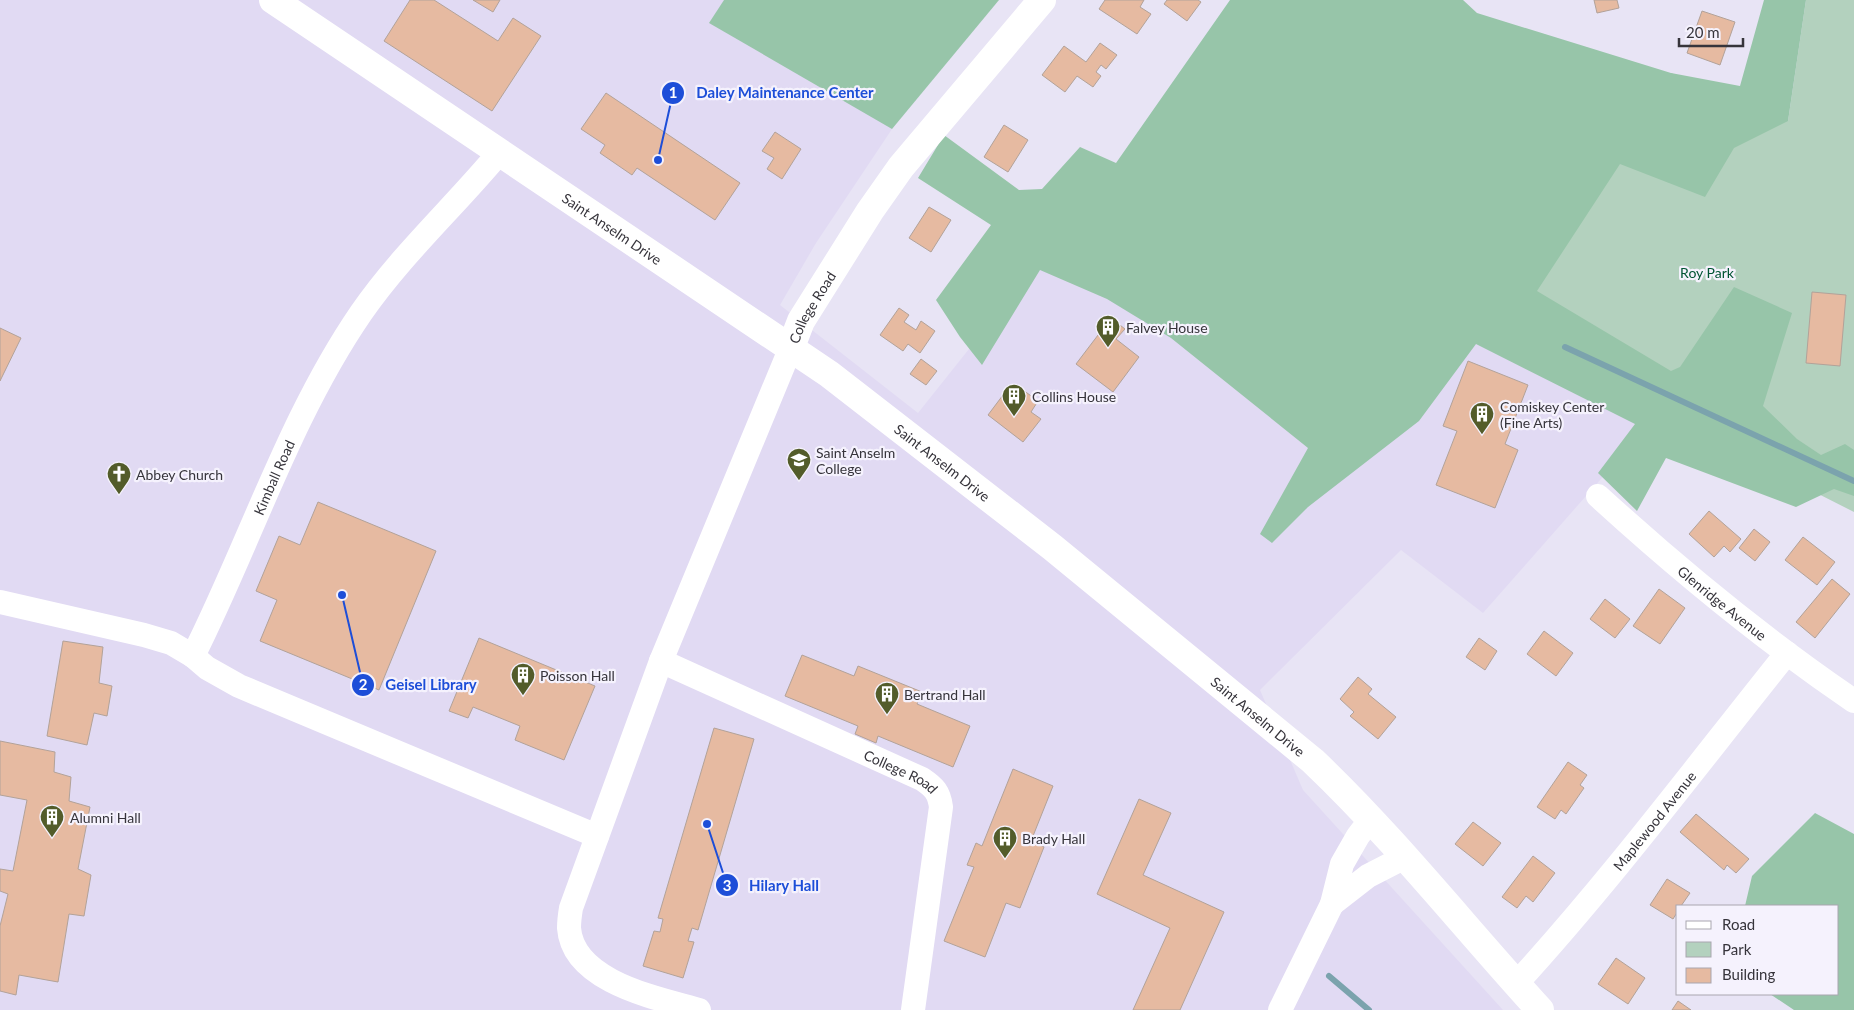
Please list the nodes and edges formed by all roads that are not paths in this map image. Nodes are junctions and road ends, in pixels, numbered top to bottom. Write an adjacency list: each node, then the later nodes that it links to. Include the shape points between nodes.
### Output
1 (273, 0): 3 (street, Saint Anselm Drive)
2 (1042, 0): 4 (street, College Road, via 901,167 801,322)
3 (499, 153): 4 (street, Saint Anselm Drive); 8 (street, Kimball Road, via 398,264 352,328 299,425)
4 (791, 347): 9 (street, College Road); 11 (street, Saint Anselm Drive, via 870,405 1137,615 1313,761)
5 (1598, 496): 7 (street, Glenridge Avenue, via 1642,536)
6 (0, 602): 8 (street, via 144,635 171,643)
7 (1787, 653): 10 (street, Glenridge Avenue); 15 (street, Maplewood Avenue, via 1654,820)
8 (193, 656): 12 (street, via 239,686)
9 (661, 661): 12 (street, College Road); 17 (street, College Road, via 922,779 940,795)
10 (1854, 701)
11 (1371, 819): 13 (street, Saint Anselm Drive); 14 (street, via 1342,864)
12 (597, 836): 16 (street, College Road, via 571,908 569,928 574,946 596,972 618,984)
13 (1405, 857): 14 (street, via 1368,876); 15 (street, Saint Anselm Drive)
14 (1332, 904): 18 (street)
15 (1516, 984): 19 (street, Saint Anselm Drive)
16 (699, 1010)
17 (913, 1010)
18 (1280, 1010)
19 (1540, 1010)

